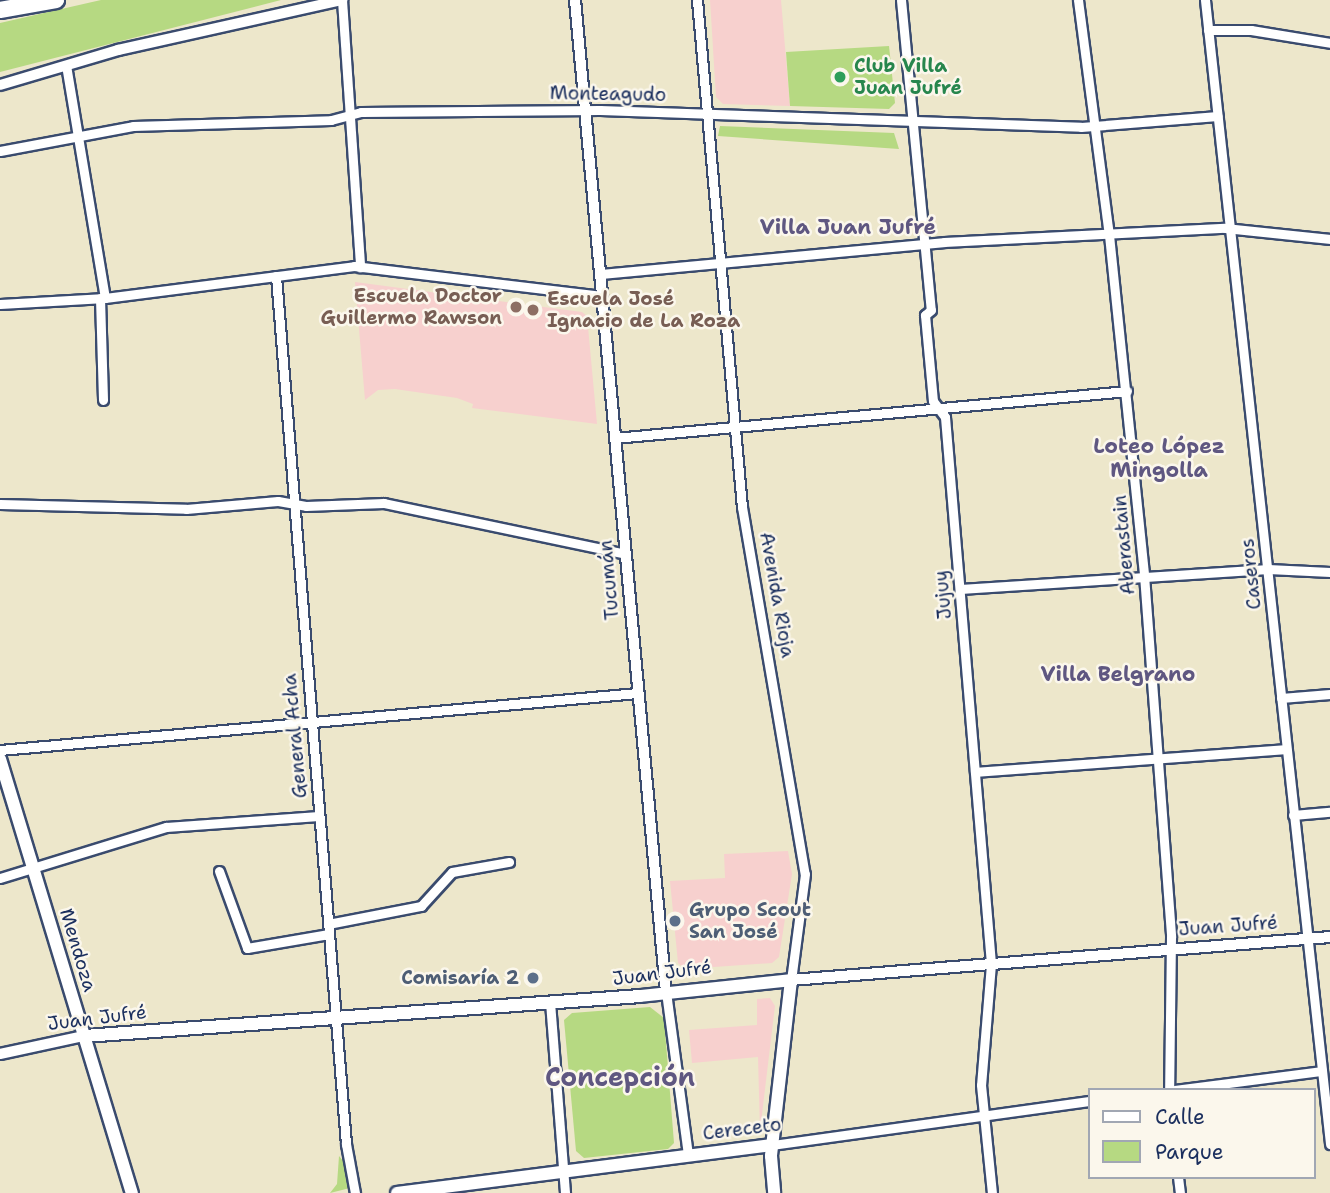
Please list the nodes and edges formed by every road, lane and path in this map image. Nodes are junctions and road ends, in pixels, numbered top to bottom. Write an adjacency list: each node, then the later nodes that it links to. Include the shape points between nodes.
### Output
1 (34, 0): 9 (highway)
2 (56, 0): 9 (highway)
3 (342, 0): 12 (street); 16 (street)
4 (575, 0): 14 (street, Tucumán)
5 (697, 0): 15 (street, Avenida Rioja)
6 (901, 0): 18 (street, Jujuy)
7 (1078, 0): 19 (street, Aberastain)
8 (1205, 0): 10 (street, Caseros)
9 (0, 10)
10 (1208, 30): 11 (street, via 1251,30); 17 (street, Caseros)
11 (1330, 43)
12 (66, 65): 13 (street); 20 (street)
13 (0, 85)
14 (585, 110): 15 (street, Monteagudo); 16 (street, Monteagudo); 28 (street, Tucumán)
15 (706, 114): 18 (street, Monteagudo); 26 (street, Avenida Rioja)
16 (350, 115): 20 (street, Monteagudo, via 331,120 134,126); 27 (street)
17 (1218, 116): 19 (street, Monteagudo); 22 (street, Caseros)
18 (913, 121): 19 (street, Monteagudo); 25 (street, Jujuy)
19 (1095, 126): 23 (street, Aberastain)
20 (78, 136): 21 (street, Monteagudo); 31 (street)
21 (0, 151)
22 (1231, 229): 23 (street); 24 (street); 41 (street, Caseros)
23 (1109, 235): 25 (street); 33 (street, Aberastain)
24 (1330, 239)
25 (924, 243): 26 (street); 35 (street, Jujuy, via 929,364 933,401)
26 (719, 263): 28 (street); 36 (street, Avenida Rioja)
27 (359, 267): 29 (street); 30 (street)
28 (600, 274): 30 (street, Tucumán)
29 (276, 276): 31 (street); 39 (street, General Acha)
30 (602, 296): 37 (street, Tucumán)
31 (102, 298): 32 (street); 34 (street)
32 (0, 304)
33 (1126, 390): 35 (street); 43 (street, Aberastain)
34 (103, 400)
35 (938, 407): 36 (street); 44 (street, Jujuy, via 946,417)
36 (734, 427): 37 (street); 67 (street, Avenida Rioja, via 743,507 805,874)
37 (614, 438): 40 (street, Tucumán)
38 (0, 504): 39 (street, via 186,509)
39 (294, 504): 40 (street, via 384,503); 48 (street, General Acha)
40 (625, 554): 45 (street, Tucumán)
41 (1268, 569): 42 (street); 43 (street); 47 (street, Caseros)
42 (1330, 572)
43 (1144, 576): 44 (street); 52 (street, Aberastain)
44 (960, 589): 53 (street, Jujuy)
45 (637, 692): 48 (street); 68 (street, Tucumán)
46 (1330, 694): 47 (street)
47 (1281, 698): 49 (street, Caseros)
48 (312, 720): 50 (street); 56 (street, General Acha)
49 (1286, 749): 52 (street); 55 (street, Caseros)
50 (0, 750)
51 (0, 759): 58 (main road, Mendoza)
52 (1158, 759): 53 (street); 65 (street, Aberastain)
53 (975, 772): 66 (street, Jujuy)
54 (1330, 812): 55 (street)
55 (1293, 815): 64 (street, Caseros)
56 (319, 816): 58 (street, via 166,827); 61 (street, General Acha)
57 (509, 862): 61 (street, via 452,872 421,906)
58 (33, 867): 60 (street); 71 (main road, Mendoza)
59 (219, 871): 62 (street, via 247,948)
60 (0, 878)
61 (328, 924): 62 (street, General Acha)
62 (329, 934): 70 (street, General Acha)
63 (1330, 937): 64 (street, Juan Jufré)
64 (1306, 939): 65 (street, Juan Jufré); 73 (street, Caseros)
65 (1171, 950): 66 (street, Juan Jufré); 74 (street, Aberastain)
66 (991, 964): 67 (street, Juan Jufré); 78 (street, Jujuy, via 981,1085)
67 (791, 980): 68 (main road, Juan Jufré); 80 (main road, Avenida Rioja)
68 (666, 992): 69 (main road, Juan Jufré); 81 (street, Tucumán)
69 (550, 1002): 70 (main road, Juan Jufré); 82 (street)
70 (336, 1017): 71 (main road, Juan Jufré); 84 (street, General Acha)
71 (84, 1036): 72 (street, Juan Jufré); 83 (main road, Mendoza)
72 (0, 1054)
73 (1322, 1071): 75 (street); 77 (street, Caseros)
74 (1169, 1088)
75 (1190, 1088)
76 (1088, 1101): 78 (street, Cereceto)
77 (1328, 1112): 79 (street, Caseros)
78 (984, 1114): 80 (street, Cereceto); 88 (street, Jujuy)
79 (1330, 1144)
80 (772, 1145): 81 (main road, Cereceto); 87 (main road, Avenida Rioja)
81 (688, 1155): 82 (main road, Cereceto)
82 (564, 1172): 85 (main road, Cereceto); 86 (street)
83 (132, 1193)
84 (355, 1193)
85 (397, 1193)
86 (565, 1193)
87 (774, 1193)
88 (992, 1193)

